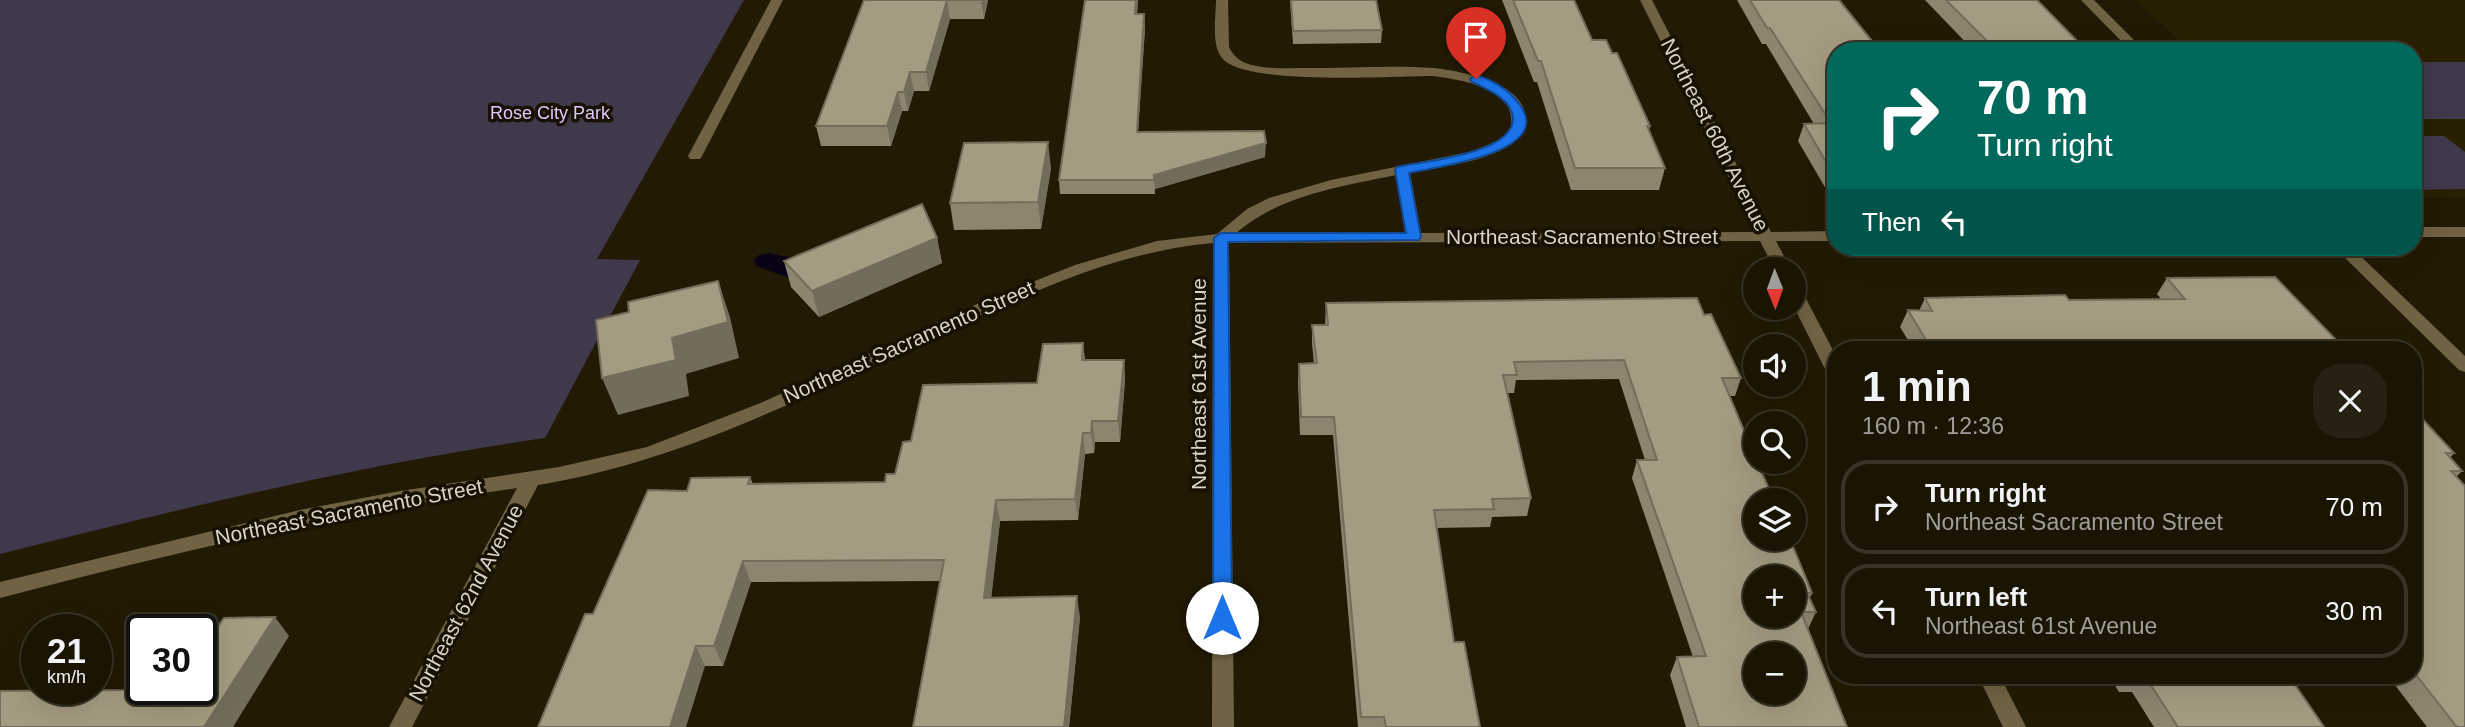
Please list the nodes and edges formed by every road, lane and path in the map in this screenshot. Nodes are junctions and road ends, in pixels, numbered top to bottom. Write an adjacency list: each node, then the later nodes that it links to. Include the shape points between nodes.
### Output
1 (777, 0): 6 (street)
2 (1222, 0): 7 (street, via 1223,47 1240,66 1278,72 1455,75 1495,88 1520,115 1519,130 1508,141 1479,154)
3 (1646, 0): 10 (street, Northeast 60th Avenue)
4 (2087, 0): 5 (street)
5 (2131, 42)
6 (695, 156)
7 (1402, 170): 12 (street); 13 (street, via 1272,202)
8 (2422, 232): 9 (street)
9 (2465, 232)
10 (1766, 236): 11 (street, Northeast Sacramento Street); 12 (street, Northeast Sacramento Street); 15 (street, Northeast 60th Avenue)
11 (1827, 236)
12 (1414, 237): 13 (street, Northeast Sacramento Street)
13 (1221, 238): 19 (street, Northeast Sacramento Street, via 1159,245 1096,263 1023,290 713,430 597,468); 23 (street, Northeast 61st Avenue)
14 (2351, 256): 18 (street)
15 (1776, 257)
16 (1806, 314): 17 (street)
17 (1827, 355)
18 (2465, 366)
19 (531, 480): 20 (street, Northeast Sacramento Street, via 401,498 292,520); 22 (street, Northeast 62nd Avenue)
20 (0, 590)
21 (1993, 684): 24 (street)
22 (400, 727)
23 (1223, 727)
24 (2015, 727)

